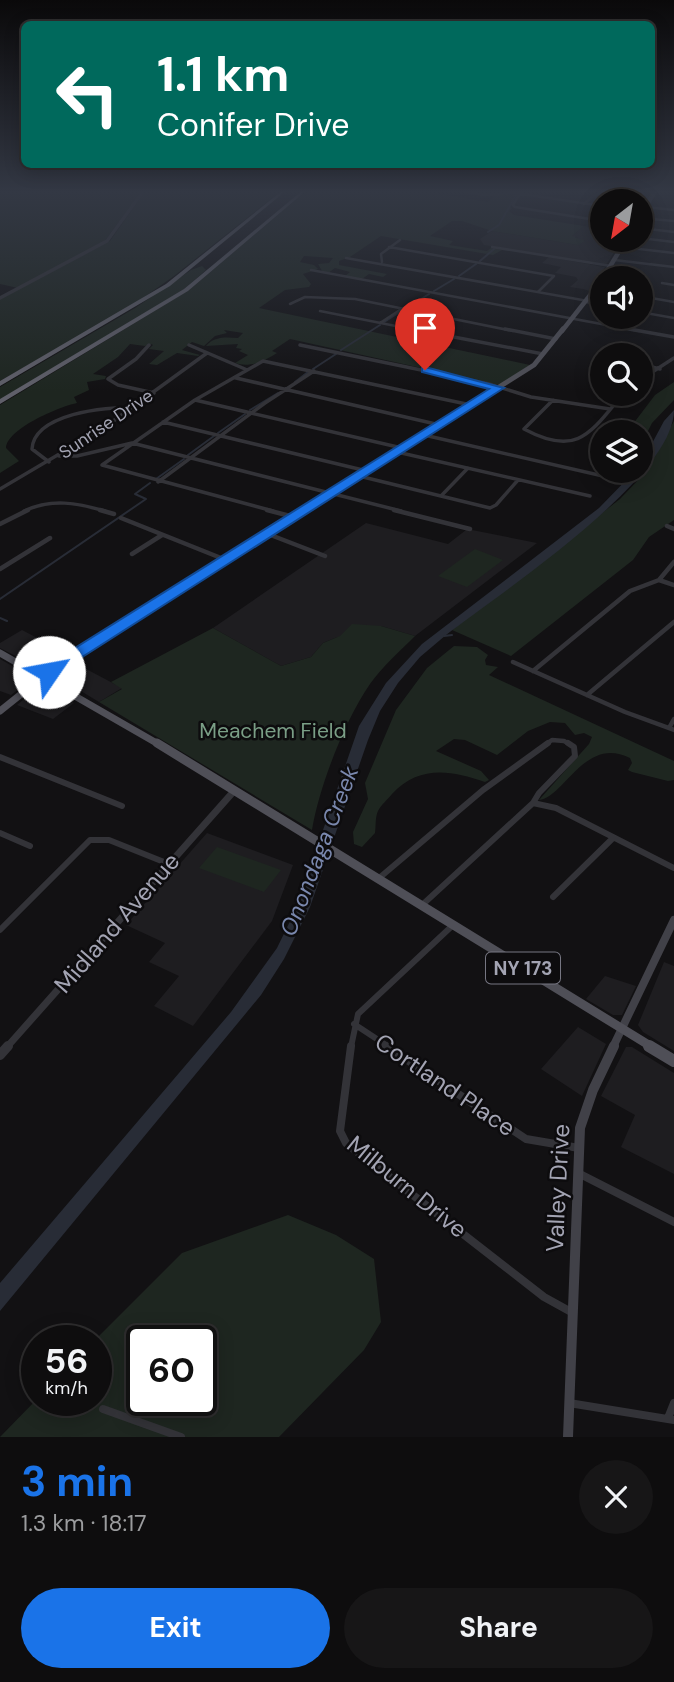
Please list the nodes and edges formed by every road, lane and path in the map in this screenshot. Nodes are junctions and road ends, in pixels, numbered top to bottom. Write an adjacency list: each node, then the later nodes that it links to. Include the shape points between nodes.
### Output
1 (76, 257): 18 (street)
2 (202, 257): 47 (highway, via 168,285)
3 (225, 257): 53 (highway, via 186,290)
4 (380, 257): 10 (street)
5 (448, 257): 16 (street, via 553,275)
6 (555, 257): 11 (street)
7 (616, 257): 9 (main road)
8 (345, 258): 10 (street)
9 (614, 260): 11 (main road); 12 (street)
10 (385, 264): 16 (street)
11 (610, 266)
12 (674, 267)
13 (311, 270): 30 (street)
14 (662, 283): 15 (street)
15 (674, 285)
16 (538, 292): 22 (street)
17 (293, 296): 19 (street)
18 (0, 298)
19 (303, 298): 25 (street); 26 (street, via 355,299)
20 (590, 298): 22 (main road)
21 (653, 298): 24 (street)
22 (587, 301): 23 (street); 30 (main road)
23 (590, 302)
24 (674, 302)
25 (290, 304)
26 (403, 308): 31 (street); 33 (street)
27 (320, 311): 31 (street)
28 (653, 314): 29 (street)
29 (674, 318)
30 (573, 319): 32 (street); 33 (main road)
31 (380, 323): 38 (street)
32 (674, 337)
33 (556, 339): 38 (main road)
34 (149, 345): 50 (street, via 108,379)
35 (189, 345): 37 (street)
36 (300, 345): 48 (street)
37 (207, 353): 42 (street); 50 (street, Sunrise Drive)
38 (543, 355): 48 (main road)
39 (674, 358): 43 (street)
40 (270, 361): 42 (street); 44 (street)
41 (653, 367): 43 (street)
42 (245, 369): 46 (street)
43 (660, 369): 45 (street)
44 (314, 371): 49 (street); 54 (street)
45 (653, 373)
46 (236, 378): 49 (street); 51 (street)
47 (0, 384)
48 (498, 388): 52 (street); 54 (main road)
49 (288, 389): 58 (street); 60 (street)
50 (154, 393): 56 (street, Sunrise Drive)
51 (195, 400): 58 (street); 59 (street)
52 (554, 400): 57 (street); 57 (street, via 525,430 560,440 582,440)
53 (0, 402)
54 (471, 405): 60 (main road)
55 (613, 406): 57 (street)
56 (132, 408): 65 (street, Sunrise Drive); 67 (street, via 82,409 40,432 32,449)
57 (610, 409)
58 (251, 413): 61 (street); 64 (street)
59 (163, 422): 61 (street); 63 (street)
60 (440, 425): 62 (main road)
61 (220, 435): 66 (street); 70 (street)
62 (424, 435): 64 (main road); 71 (street)
63 (132, 443): 65 (street); 66 (street); 68 (street)
64 (400, 450): 69 (street); 70 (main road)
65 (59, 456): 67 (street, Sunrise Drive)
66 (189, 457): 74 (street); 76 (street)
67 (49, 461): 75 (street, Sunrise Drive)
68 (103, 466): 74 (street)
69 (469, 468): 73 (street); 77 (street)
70 (367, 471): 72 (main road)
71 (590, 473)
72 (359, 476): 76 (main road); 77 (street)
73 (519, 480): 77 (street, via 490,508); 78 (street)
74 (158, 482): 80 (street)
75 (0, 489)
76 (331, 493): 80 (main road); 85 (street)
77 (441, 496)
78 (590, 496)
79 (114, 514): 82 (street, via 65,501 43,503)
80 (294, 517): 86 (main road)
81 (121, 518): 87 (street)
82 (0, 524)
83 (667, 526): 84 (street)
84 (674, 528)
85 (470, 529)
86 (268, 534): 90 (street); 91 (main road)
87 (162, 535): 89 (street); 91 (street)
88 (50, 538): 93 (street)
89 (132, 554)
90 (325, 556)
91 (226, 561): 100 (main road)
92 (674, 562): 94 (street)
93 (0, 569)
94 (659, 580): 95 (street); 99 (street, via 630,591)
95 (674, 585)
96 (674, 622): 101 (street)
97 (0, 653): 100 (main road, NY 173)
98 (513, 662): 99 (street)
99 (533, 671): 101 (street)
100 (43, 676): 102 (main road); 106 (main road, NY 173)
101 (587, 695): 104 (street)
102 (0, 711)
103 (674, 719): 104 (street)
104 (671, 729)
105 (0, 757): 108 (street)
106 (234, 791): 112 (street, Midland Avenue); 114 (main road, NY 173)
107 (534, 803): 110 (street, via 556,808); 114 (street, via 575,756 569,743 552,740 483,790); 116 (street)
108 (122, 806)
109 (0, 833): 111 (street)
110 (614, 838): 113 (street); 115 (street)
111 (30, 846)
112 (169, 864): 119 (street, via 110,840 93,838); 122 (street, Midland Avenue)
113 (674, 867)
114 (378, 879): 116 (main road, NY 173)
115 (554, 897)
116 (421, 906): 118 (main road, NY 173)
117 (674, 920): 121 (main road, Valley Drive)
118 (452, 926): 120 (street, Milburn Drive, via 366,1005); 121 (main road, NY 173)
119 (0, 930)
120 (354, 1024): 124 (street, Cortland Place, via 526,1139); 127 (street, Milburn Drive, via 340,1131 346,1143 544,1297)
121 (623, 1030): 123 (main road, NY 173); 124 (main road, Valley Drive, via 584,1112)
122 (0, 1055)
123 (674, 1061)
124 (579, 1148): 125 (main road, Valley Drive)
125 (580, 1174): 126 (street); 127 (main road, Valley Drive)
126 (674, 1223)
127 (573, 1314): 128 (main road, Valley Drive)
128 (569, 1403): 131 (street); 133 (main road, Valley Drive)
129 (674, 1404): 131 (street)
130 (112, 1412): 132 (street)
131 (671, 1419)
132 (180, 1437)
133 (568, 1437)

